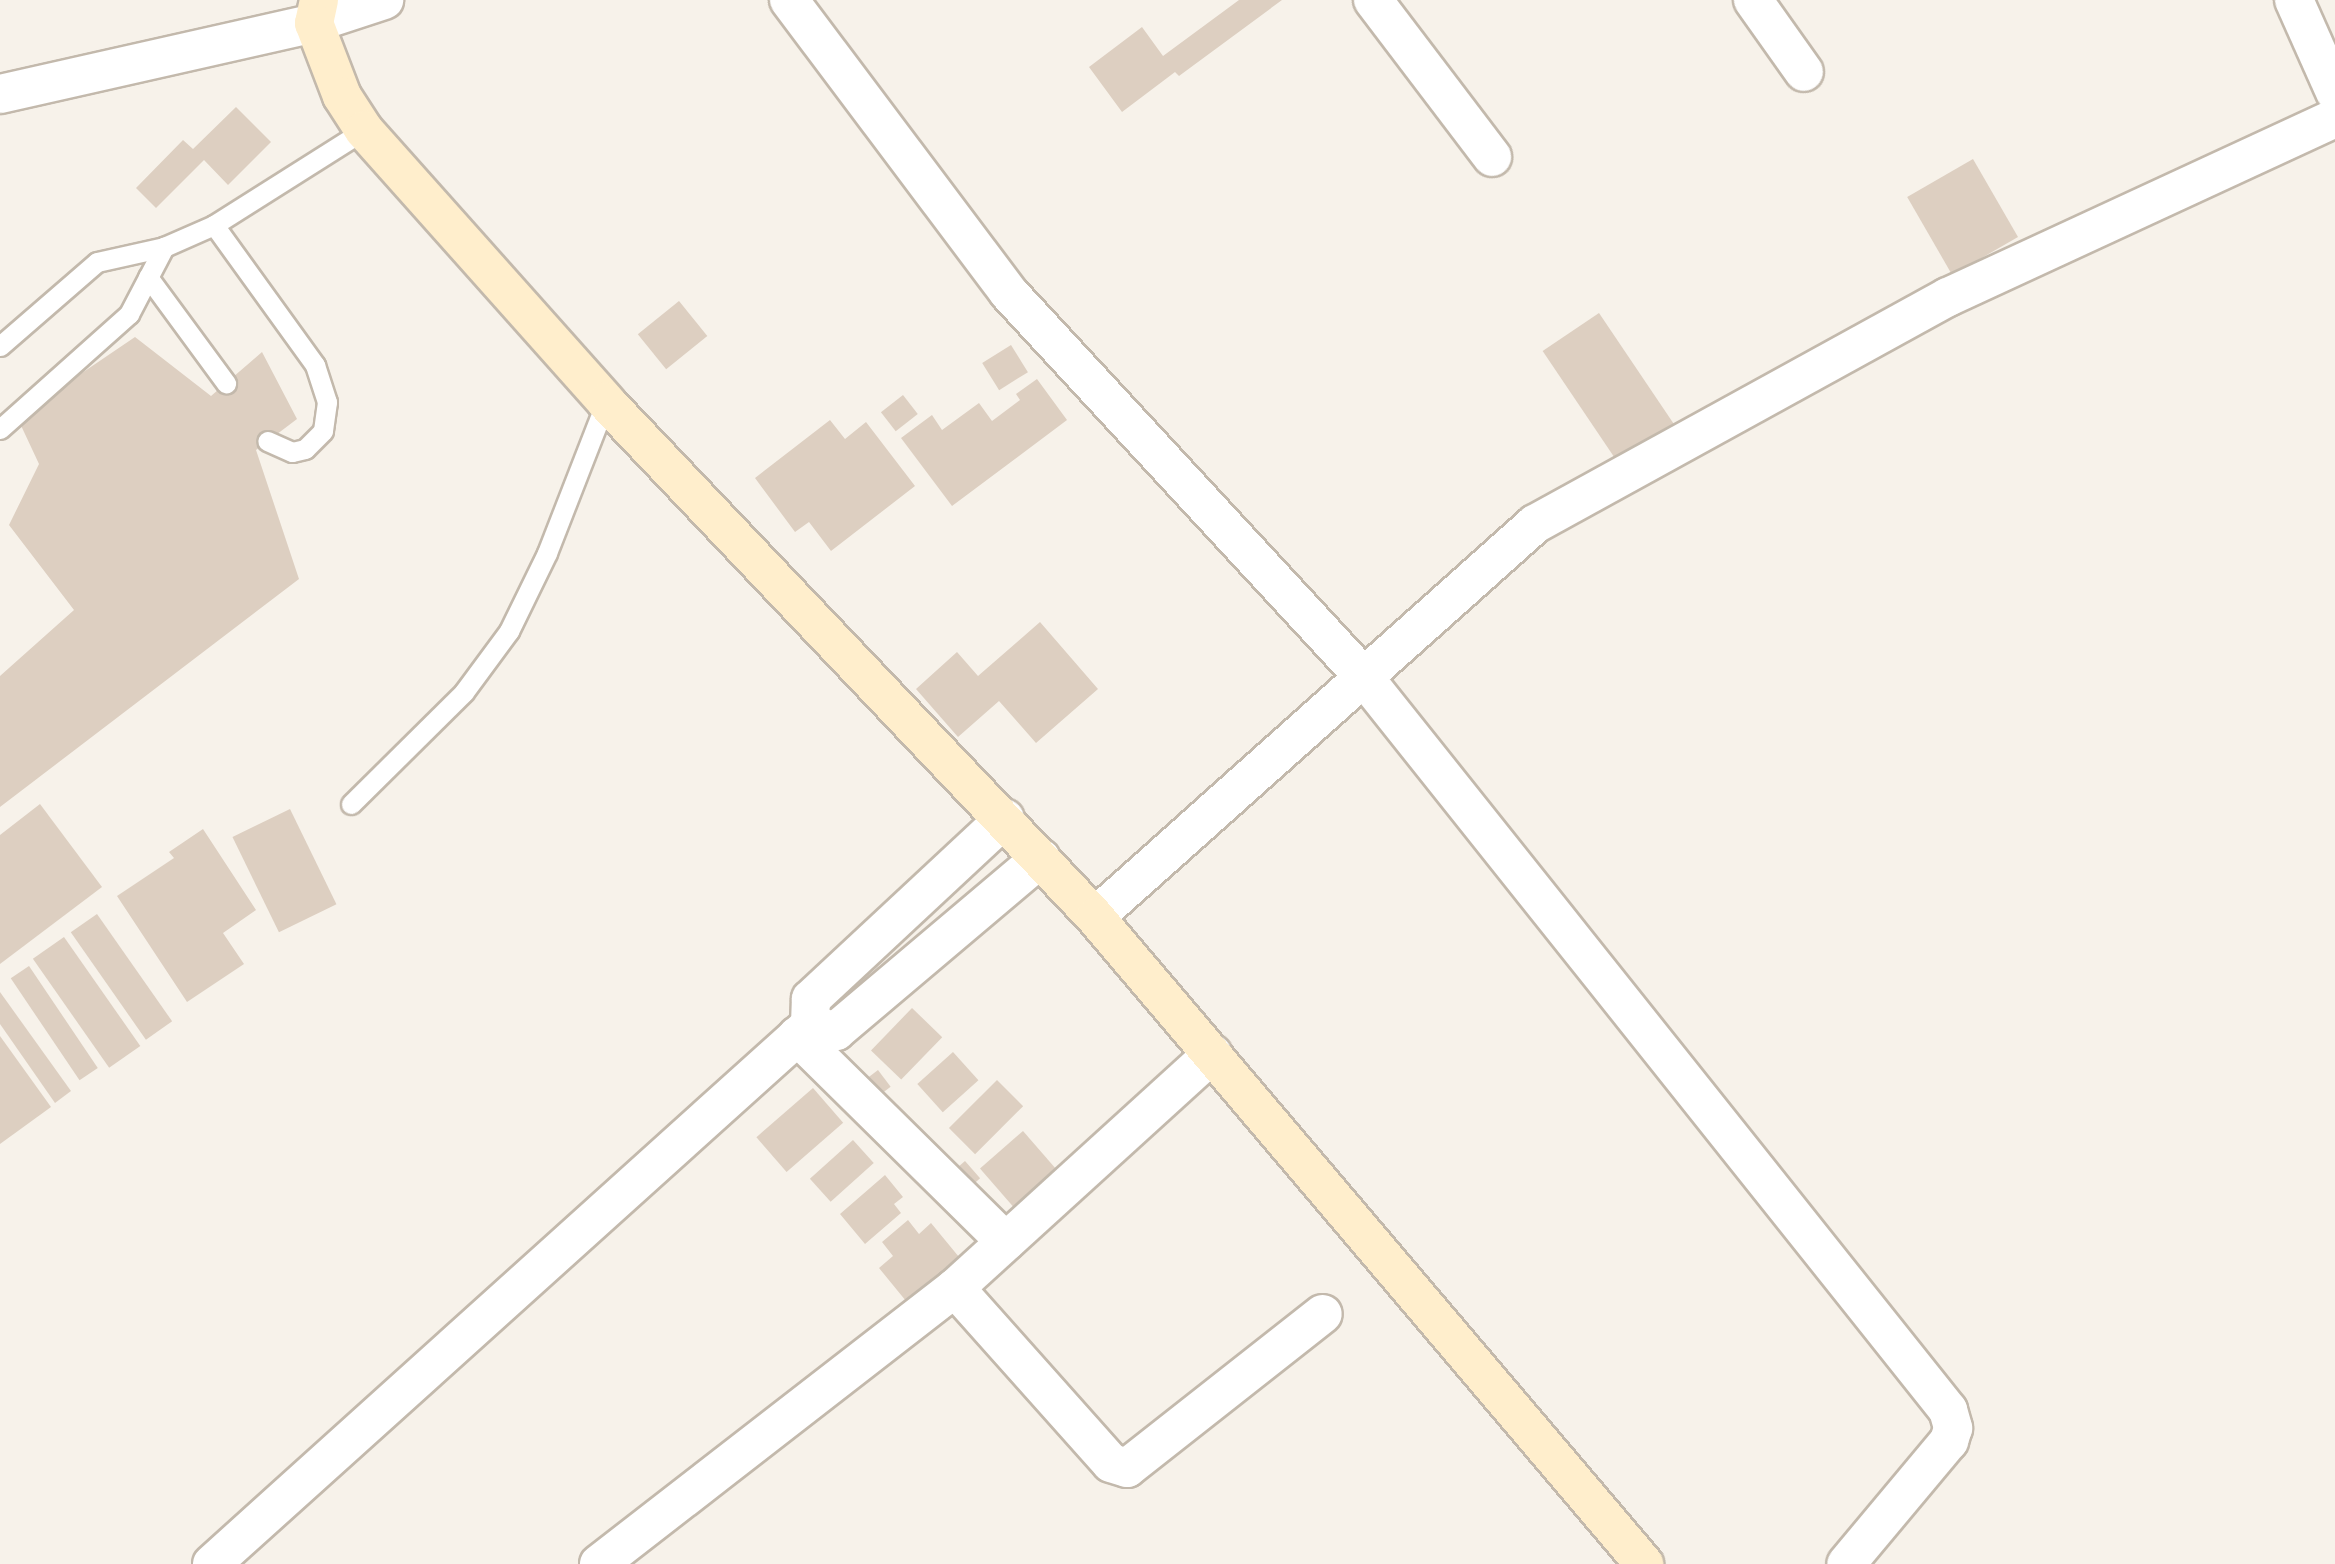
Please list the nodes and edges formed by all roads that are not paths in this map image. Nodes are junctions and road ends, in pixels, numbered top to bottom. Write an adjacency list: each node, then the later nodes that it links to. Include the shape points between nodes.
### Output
1 (384, 0): 6 (street)
2 (789, 0): 21 (street, via 1008,292)
3 (1373, 0): 12 (street)
4 (1753, 0): 7 (street)
5 (2294, 0): 8 (street)
6 (317, 11): 9 (street); 11 (street, via 342,96)
7 (1804, 72)
8 (2335, 92)
9 (0, 94)
10 (2335, 118): 21 (street, via 1948,297 1535,524)
11 (364, 130): 13 (lane); 18 (street)
12 (1492, 157)
13 (214, 225): 14 (lane); 20 (lane, via 315,365 327,402 323,431 305,449 292,452)
14 (164, 247): 15 (lane); 16 (lane, via 97,262)
15 (148, 277): 17 (lane); 19 (lane, via 129,314)
16 (0, 346)
17 (226, 383)
18 (606, 402): 22 (lane, via 547,553 509,631 464,692); 23 (street)
19 (0, 429)
20 (267, 441)
21 (1363, 677): 25 (street); 34 (street, via 1948,1410 1953,1428 1949,1441)
22 (351, 804)
23 (1005, 818): 24 (street); 26 (street, via 811,999)
24 (1041, 858): 25 (street); 26 (street, via 836,1031)
25 (1095, 917): 27 (street)
26 (804, 1031): 28 (street); 31 (street)
27 (1212, 1054): 28 (street); 33 (street)
28 (1006, 1242): 29 (street)
29 (955, 1288): 30 (street, via 1111,1463 1127,1468); 32 (street)
30 (1322, 1314)
31 (212, 1564)
32 (599, 1564)
33 (1644, 1564)
34 (1846, 1564)

